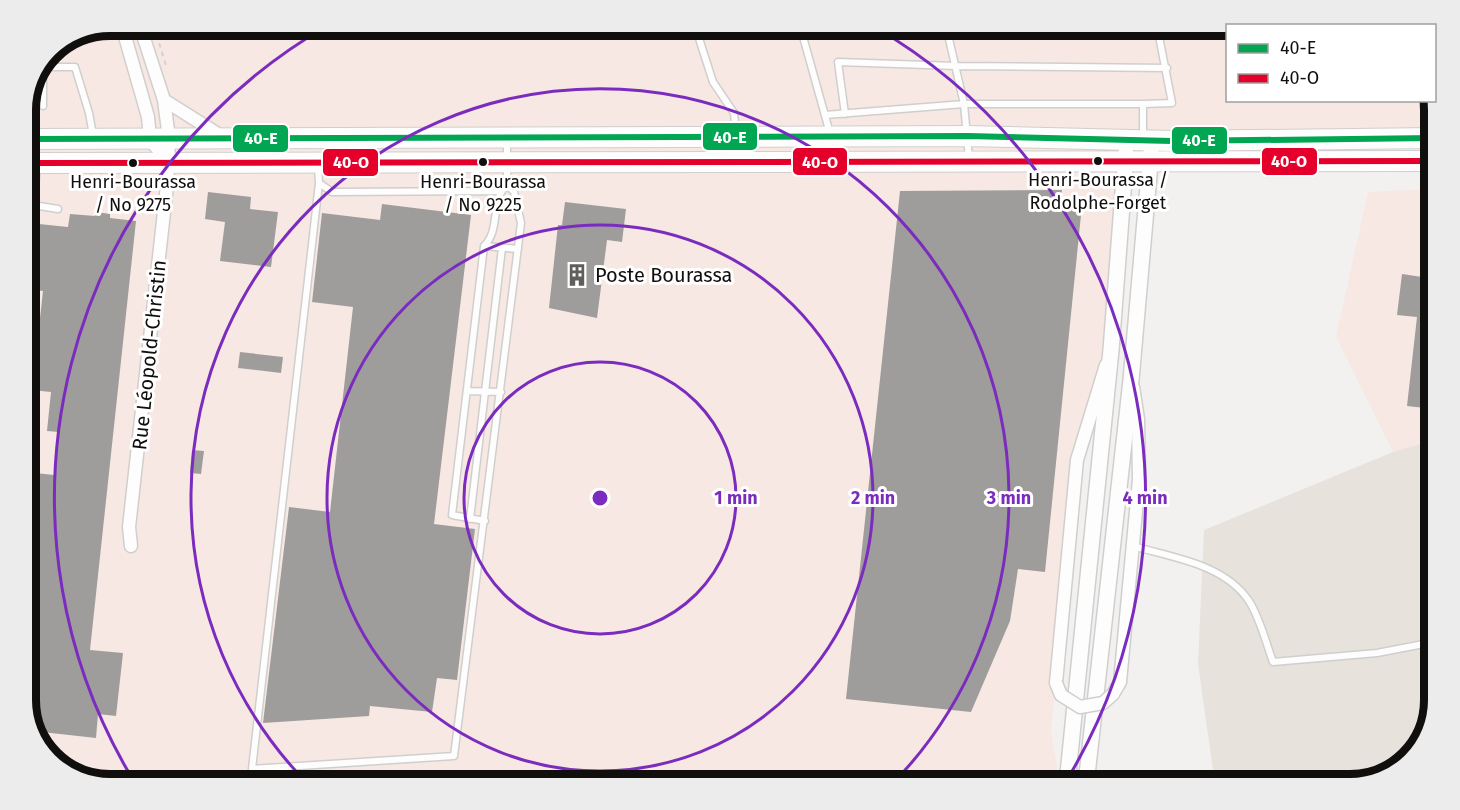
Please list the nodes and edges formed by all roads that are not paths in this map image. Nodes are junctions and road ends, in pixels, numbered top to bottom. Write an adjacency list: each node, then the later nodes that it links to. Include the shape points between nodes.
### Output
1 (125, 36): 26 (street, via 148,117)
2 (143, 36): 11 (street)
3 (698, 36): 21 (lane, via 713,82 734,113)
4 (803, 36): 16 (lane)
5 (948, 36): 7 (lane)
6 (1159, 36): 9 (lane)
7 (956, 66): 9 (lane); 12 (lane); 15 (lane, via 838,62)
8 (50, 67): 24 (lane, via 75,67)
9 (1167, 68): 13 (lane, via 1173,103)
10 (43, 79): 14 (lane)
11 (164, 100): 19 (street); 26 (street)
12 (964, 104): 13 (lane); 15 (lane); 18 (lane)
13 (1143, 104): 25 (lane)
14 (44, 106)
15 (845, 114): 16 (lane)
16 (825, 115): 17 (lane)
17 (831, 136): 18 (main road); 21 (main road); 30 (lane)
18 (968, 136): 25 (main road); 27 (lane)
19 (225, 138): 20 (main road); 26 (main road)
20 (507, 138): 21 (main road); 29 (lane)
21 (736, 138)
22 (1424, 138): 25 (main road)
23 (36, 139): 24 (main road)
24 (93, 139): 26 (main road)
25 (1141, 139): 31 (street); 32 (street)
26 (163, 149): 33 (main road); 34 (main road); 49 (street, Rue Léopold-Christin, via 129,527)
27 (969, 160): 30 (main road); 31 (main road)
28 (1424, 161): 32 (main road)
29 (508, 162): 30 (main road); 34 (main road); 35 (lane)
30 (832, 162)
31 (1125, 162): 32 (main road); 42 (street)
32 (1151, 162): 43 (street)
33 (36, 163)
34 (319, 173): 36 (lane, via 332,192); 48 (lane, via 252,769 454,756)
35 (507, 184): 36 (lane); 41 (lane, via 514,192 521,223)
36 (500, 191): 39 (lane, via 491,239)
37 (36, 205): 38 (lane)
38 (58, 208)
39 (484, 246): 40 (lane); 44 (lane)
40 (501, 248): 41 (lane); 45 (lane)
41 (518, 249): 46 (lane)
42 (1111, 350): 50 (street, bridge, via 1077,460 1056,683 1061,695 1080,707 1103,702 1120,682); 52 (street)
43 (1131, 381): 50 (street, via 1140,437); 53 (street)
44 (467, 391): 45 (lane); 47 (lane, via 452,514)
45 (485, 392): 46 (lane); 47 (lane)
46 (501, 392): 48 (lane)
47 (470, 519): 48 (lane)
48 (485, 521)
49 (131, 546)
50 (1133, 546): 51 (lane, via 1218,571 1235,584 1250,602 1273,662 1377,653)
51 (1424, 644)
52 (1068, 774)
53 (1087, 774)

